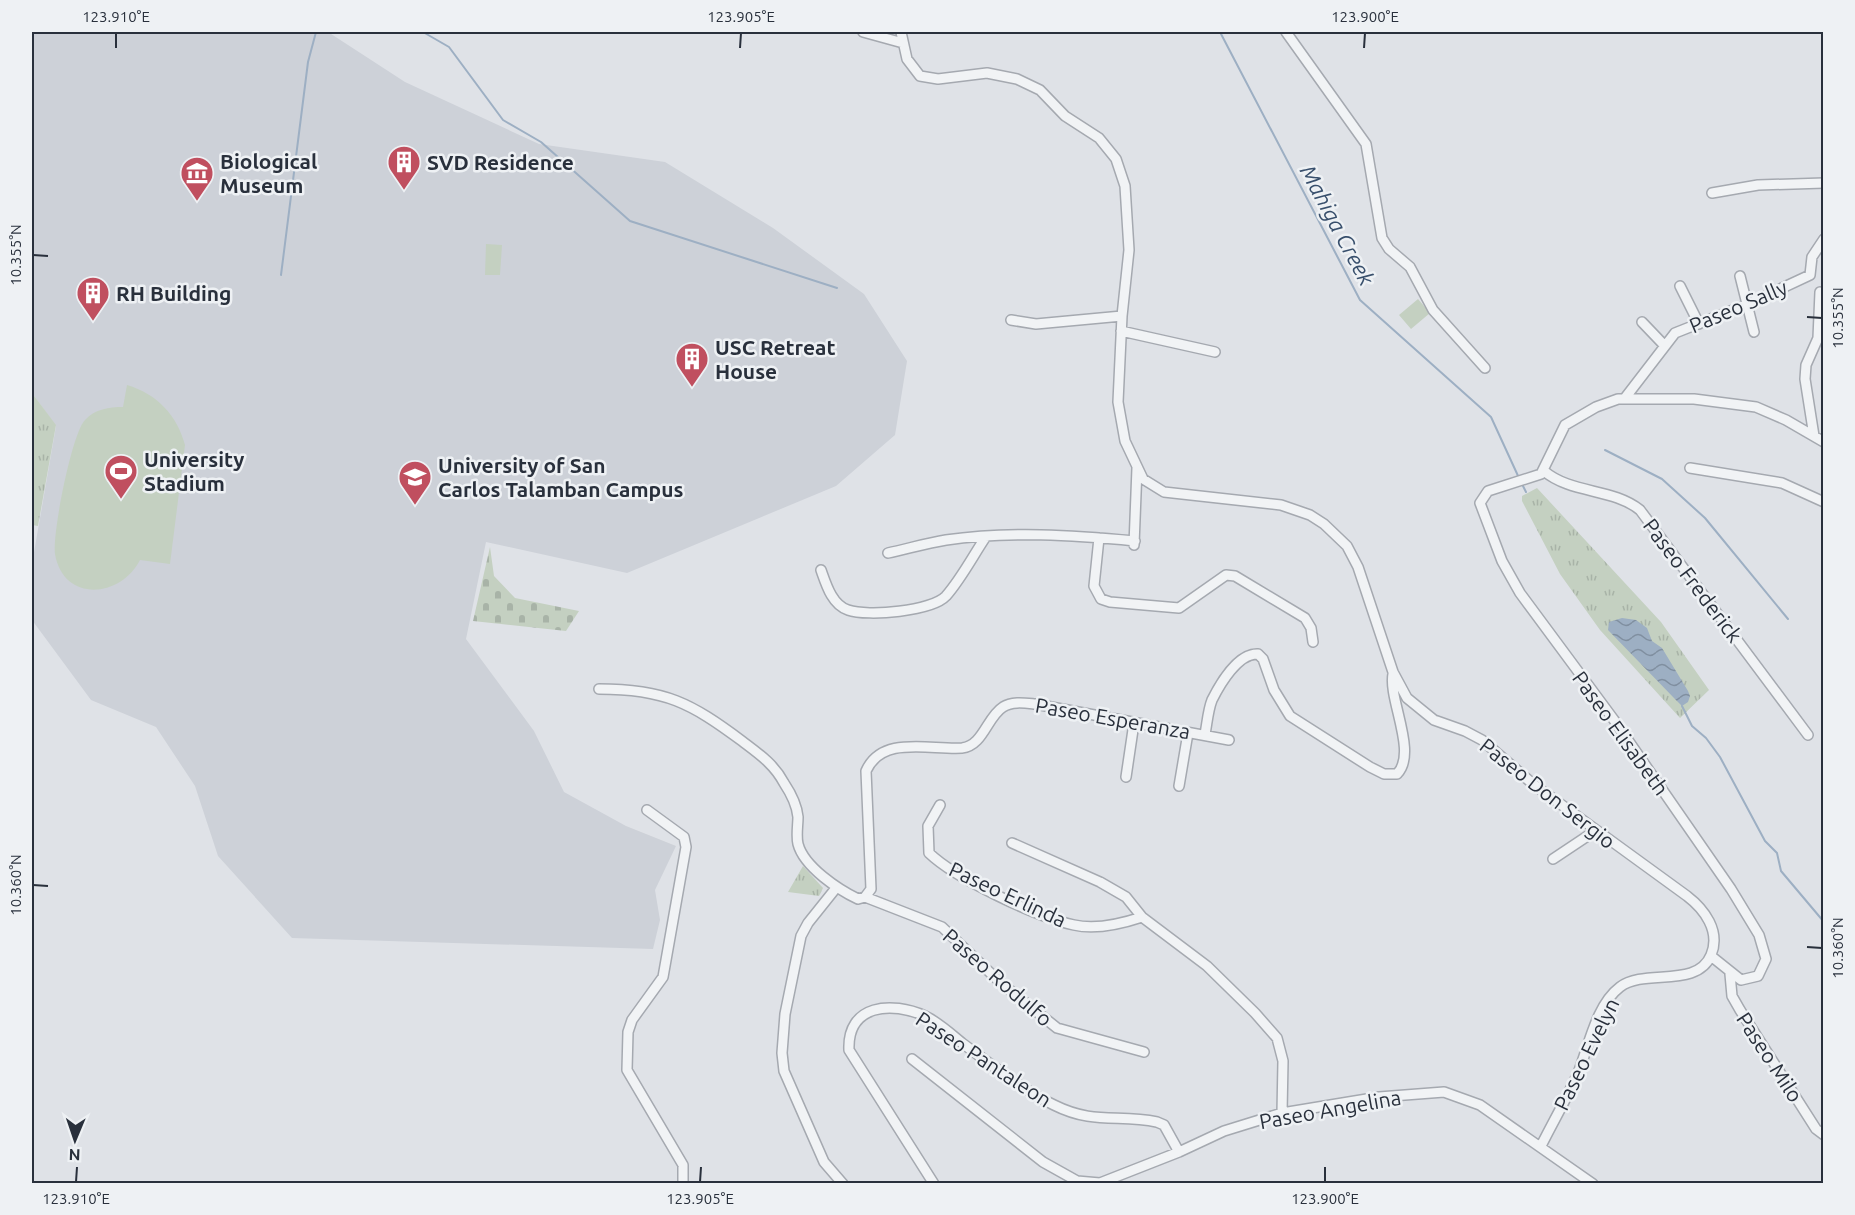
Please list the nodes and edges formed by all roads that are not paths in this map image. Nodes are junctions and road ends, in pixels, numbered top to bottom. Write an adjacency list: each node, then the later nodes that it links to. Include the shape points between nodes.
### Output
1 (863, 32): 4 (street)
2 (901, 32): 4 (street)
3 (1286, 32): 21 (street, via 1366,144 1382,238 1417,278 1433,310)
4 (903, 43): 13 (street, Paseo Don Sergio, via 913,70 927,78 987,73 1017,79 1040,90 1065,116 1099,138 1116,159 1125,186 1130,250)
5 (1824, 183): 6 (street, via 1758,185)
6 (1712, 193)
7 (1824, 239): 9 (street, via 1812,257)
8 (1740, 276): 12 (street)
9 (1810, 276): 11 (street); 12 (street, Paseo Sally)
10 (1680, 286): 16 (street)
11 (1822, 292): 23 (street, via 1818,338 1806,365 1805,379)
12 (1748, 304): 16 (street, Paseo Sally); 18 (street)
13 (1122, 316): 14 (street, via 1036,324); 17 (street, Paseo Don Sergio)
14 (1011, 320)
15 (1642, 322): 19 (street)
16 (1699, 324): 19 (street, Paseo Sally, via 1675,333)
17 (1121, 331): 20 (street); 25 (street, Paseo Don Sergio, via 1119,417)
18 (1754, 332)
19 (1664, 345): 22 (street, Paseo Sally)
20 (1215, 352)
21 (1485, 368)
22 (1625, 398): 23 (street, via 1694,399 1756,407); 27 (street, via 1609,401 1565,425)
23 (1814, 436): 24 (street)
24 (1824, 442)
25 (1137, 468): 30 (street, via 1134,543); 34 (street, Paseo Don Sergio, via 1149,484 1164,492 1281,505 1324,524 1347,546 1358,567)
26 (1690, 468): 28 (street, via 1782,483)
27 (1544, 471): 39 (street, Paseo Frederick, via 1556,480 1621,499 1640,510); 52 (street, Paseo Elisabeth, via 1488,491 1481,499 1482,513 1524,601 1614,720 1759,934 1766,959 1762,971 1746,980)
28 (1824, 502)
29 (985, 538): 30 (street, via 1055,534); 31 (street, via 947,540); 32 (street, via 945,597 928,607 885,612 848,610 830,595)
30 (1099, 538): 33 (street, via 1094,586 1101,599 1179,608 1226,575 1236,576 1305,618)
31 (888, 553)
32 (821, 570)
33 (1313, 642)
34 (1393, 672): 38 (street, via 1403,750 1403,763 1397,774 1384,774 1370,767 1290,716 1258,654 1243,658 1222,684 1211,702); 45 (street, Paseo Don Sergio, via 1407,698 1422,712 1482,740)
35 (599, 689): 48 (street, Paseo Rodulfo, via 637,689 687,704 773,764 797,813 798,845 808,861)
36 (1134, 723): 37 (street, Paseo Esperanza); 41 (street); 49 (street, Paseo Esperanza, via 1014,703 1003,706 975,743 964,748 917,746 882,752 871,759 866,771 871,889)
37 (1188, 733): 38 (street, Paseo Esperanza); 42 (street)
38 (1206, 734): 40 (street, Paseo Esperanza)
39 (1808, 735)
40 (1229, 740)
41 (1126, 777)
42 (1179, 786)
43 (940, 805): 50 (street, Paseo Erlinda, via 928,826 929,853 964,877 1074,926 1099,927)
44 (647, 810): 59 (street, via 684,837 686,847 663,977 632,1020 627,1070 683,1164)
45 (1595, 831): 47 (street); 51 (street, Paseo Don Sergio, via 1697,903 1711,925)
46 (1012, 843): 50 (street, via 1126,897)
47 (1553, 858)
48 (836, 888): 49 (street, Paseo Rodulfo, via 858,899); 60 (street, via 801,936 785,1014 782,1053 784,1071 824,1162)
49 (866, 897): 53 (street, Paseo Rodulfo, via 942,927 1001,983 1057,1028)
50 (1142, 917): 55 (street, via 1207,966 1277,1038 1283,1061)
51 (1711, 956): 52 (street); 57 (street, Paseo Evelyn, via 1690,973 1633,981 1613,992)
52 (1730, 974): 56 (street, Paseo Milo, via 1732,996 1740,1010 1816,1129)
53 (1144, 1052)
54 (912, 1059): 58 (street, Paseo Angelina, via 1043,1162 1077,1181 1100,1183)
55 (1282, 1113): 57 (street, Paseo Angelina, via 1379,1097 1444,1092 1480,1105); 58 (street, Paseo Angelina, via 1224,1131)
56 (1824, 1135)
57 (1541, 1146): 62 (street, Paseo Angelina)
58 (1179, 1152): 61 (street, Paseo Pantaleon, via 1164,1125 1157,1122 1086,1118 1054,1105 1010,1079 928,1017 911,1010 866,1011 852,1026 849,1050)
59 (683, 1184)
60 (843, 1184)
61 (934, 1184)
62 (1593, 1184)

